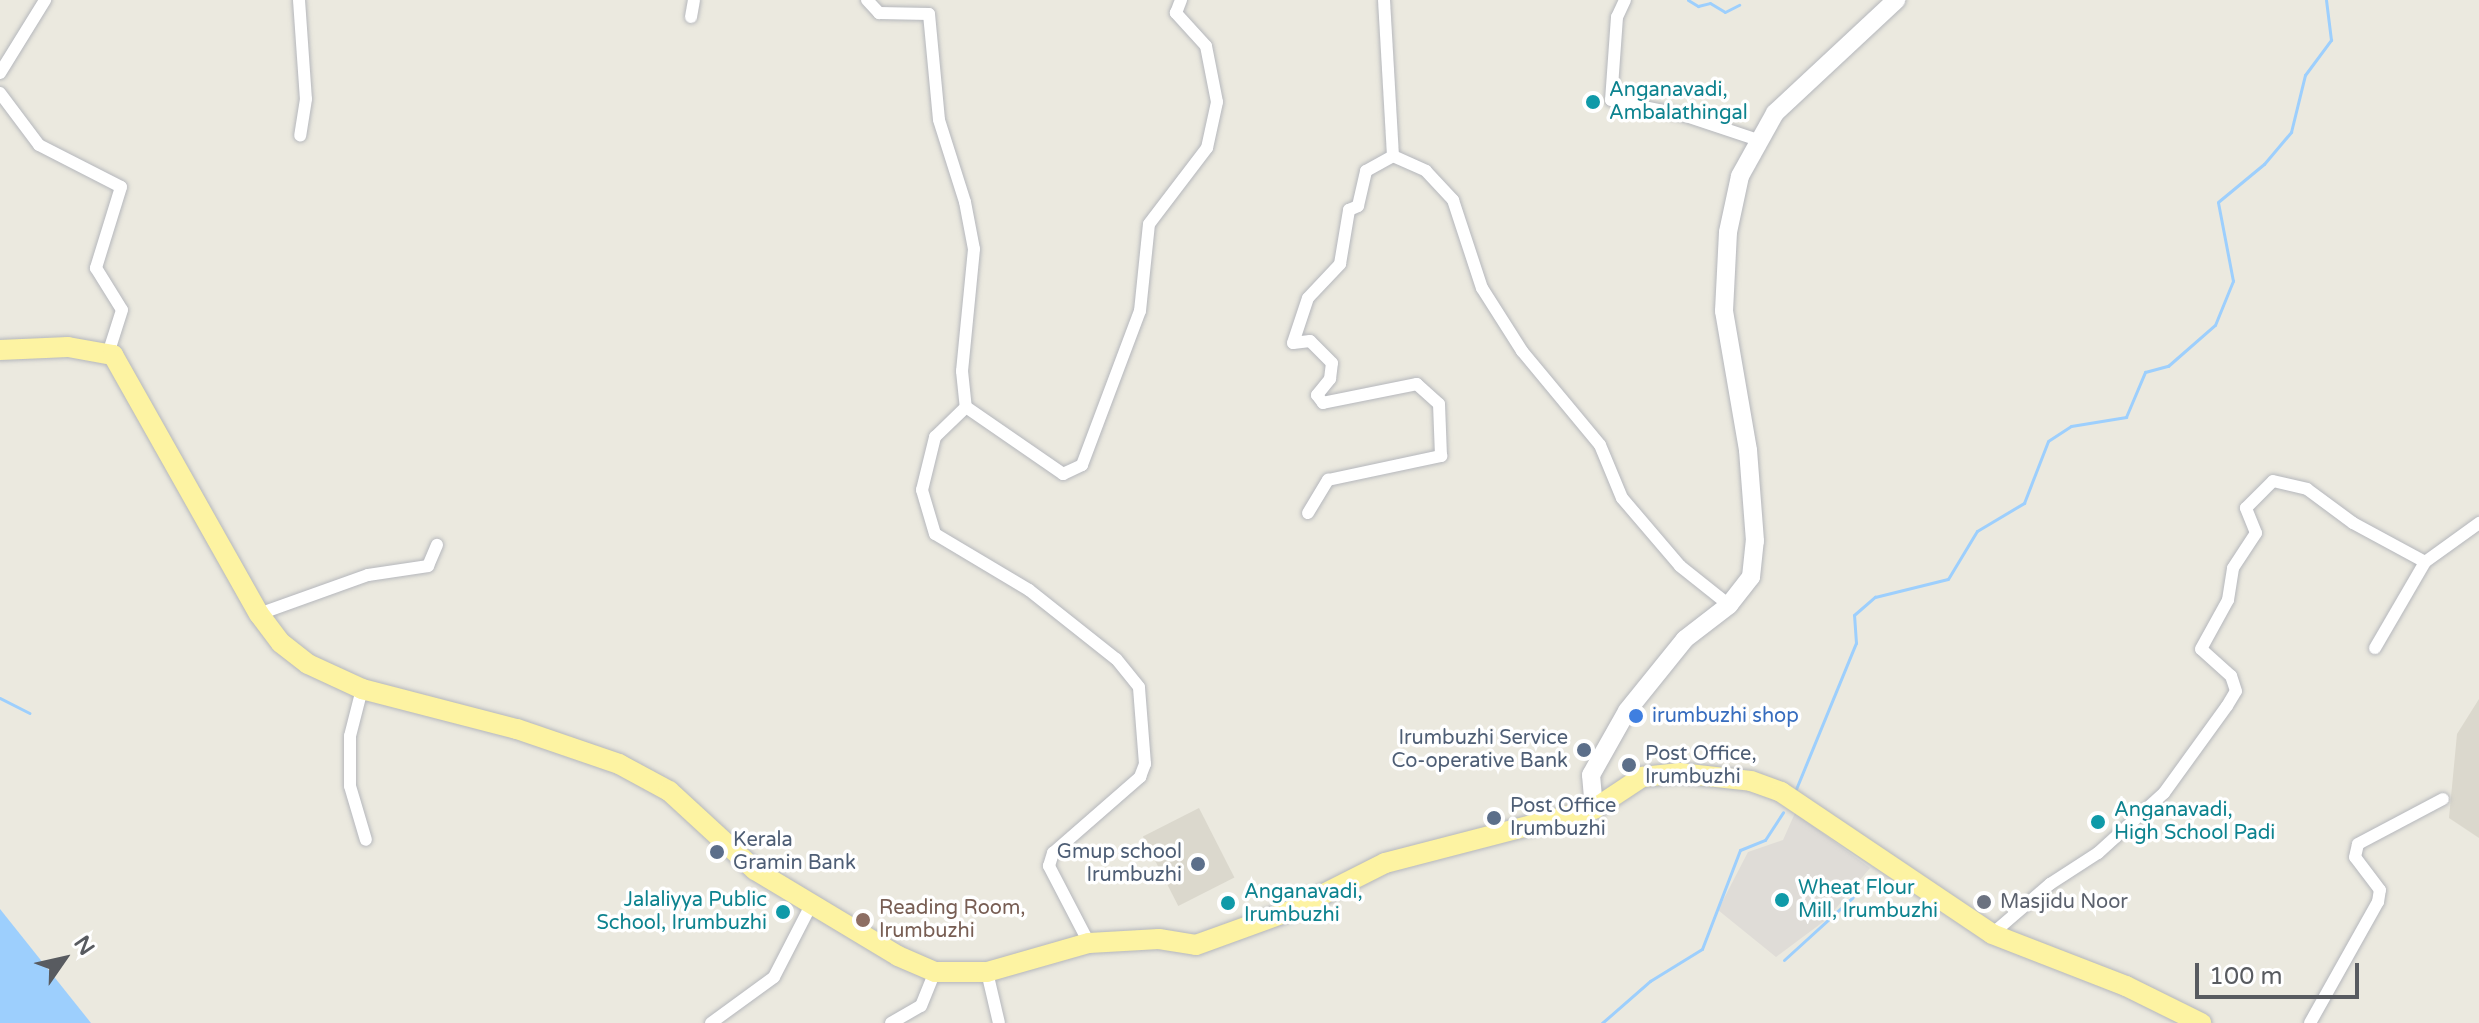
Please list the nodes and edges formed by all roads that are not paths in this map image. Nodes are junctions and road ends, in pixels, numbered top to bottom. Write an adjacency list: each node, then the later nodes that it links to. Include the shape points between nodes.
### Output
1 (45, 0): 10 (street)
2 (299, 0): 12 (street, via 306,99)
3 (694, 0): 9 (street)
4 (867, 0): 17 (street, via 879,13 929,14 939,120 974,249 962,371)
5 (1181, 0): 17 (street, via 1176,13 1206,46 1217,102 1207,148 1149,224 1140,311 1082,465 1063,474)
6 (1384, 0): 14 (street)
7 (1625, 0): 13 (street, via 1617,17 1611,100 1683,115)
8 (1896, 0): 13 (main road, via 1801,85)
9 (691, 17)
10 (0, 73)
11 (0, 93): 16 (street, via 39,145 121,187 96,268 122,310)
12 (300, 136)
13 (1758, 140): 22 (main road, via 1740,176 1728,232 1724,311 1748,450 1755,541 1751,577)
14 (1393, 156): 18 (street, via 1366,171 1358,206 1349,210 1340,264 1308,298 1293,343 1310,341 1332,363 1330,379 1317,395 1323,403 1417,384 1439,404 1441,456 1328,480); 22 (street, via 1426,171 1453,200 1482,288 1522,351 1600,445 1622,498 1680,566)
15 (0, 350): 16 (main road, via 68,347)
16 (108, 354): 23 (main road)
17 (966, 407): 31 (street, via 947,420 930,450 922,490 935,534 1029,590 1116,659 1139,687 1145,764 1140,777 1064,842 1049,866)
18 (1308, 513)
19 (2479, 523): 21 (street)
20 (437, 545): 23 (street, via 428,566 368,575)
21 (2425, 562): 24 (street); 30 (street, via 2353,523 2307,489 2273,481 2246,508 2256,533 2233,568 2228,600 2201,649 2231,676 2236,691 2227,706 2164,793 2098,853 2050,884)
22 (1729, 605): 27 (main road, via 1699,624 1627,711 1591,775)
23 (259, 614): 25 (main road, via 281,643 308,664)
24 (2375, 648)
25 (362, 689): 28 (street, via 350,736 350,786); 29 (main road, via 517,729 619,764 669,791 755,870)
26 (2443, 799): 38 (street, via 2358,844 2355,857 2380,890 2378,902)
27 (1594, 809): 30 (main road, via 1642,777 1680,773 1751,781 1800,803); 31 (main road, via 1385,863 1290,911 1196,945 1159,939)
28 (366, 840)
29 (812, 903): 32 (main road); 34 (street, via 774,977)
30 (1992, 934): 37 (main road, via 2126,986)
31 (1089, 943): 33 (main road)
32 (935, 972): 33 (main road); 35 (street, via 921,1006)
33 (987, 972): 36 (street)
34 (711, 1023)
35 (891, 1023)
36 (999, 1023)
37 (2201, 1023)
38 (2310, 1023)

